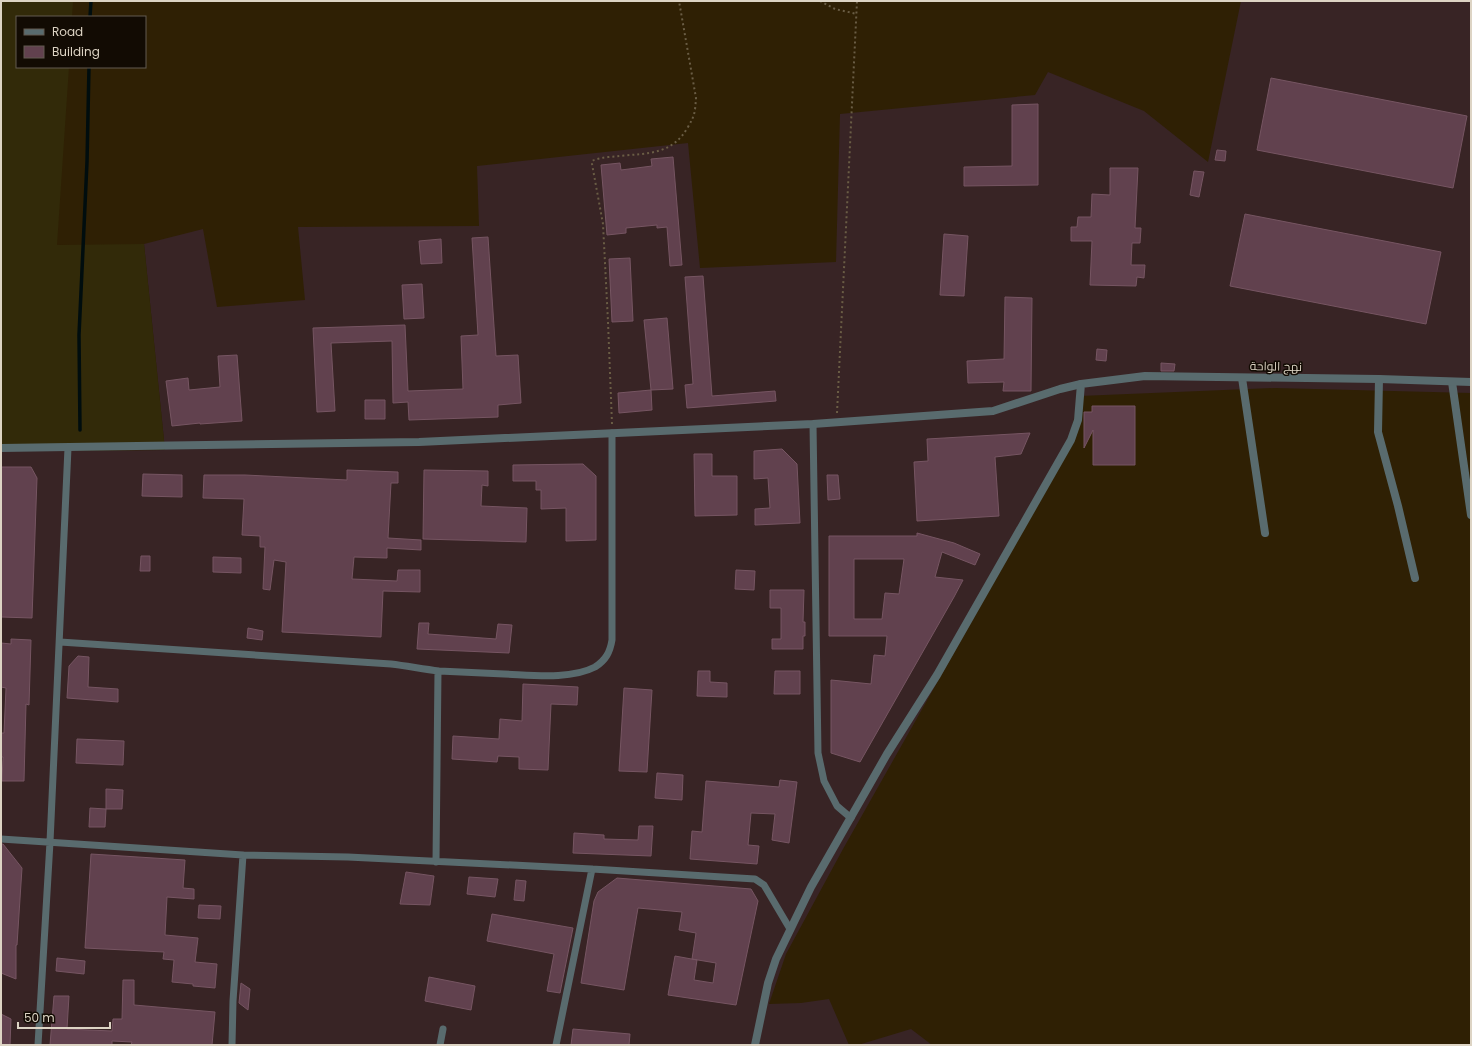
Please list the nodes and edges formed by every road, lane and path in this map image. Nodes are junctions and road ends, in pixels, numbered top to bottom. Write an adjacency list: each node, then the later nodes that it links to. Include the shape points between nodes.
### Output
1 (679, 1): 12 (path, via 696,98 695,114 683,135 669,148 658,152 592,161 602,224)
2 (820, 1): 4 (path, via 835,9)
3 (857, 1): 4 (path)
4 (857, 14): 10 (path)
5 (1242, 378): 6 (street, نهج الواحة); 9 (street, نهج الواحة, via 1145,376); 16 (street)
6 (1379, 379): 7 (street, نهج الواحة); 17 (street, via 1378,432)
7 (1452, 382): 8 (street, نهج الواحة); 15 (street)
8 (1471, 382)
9 (1081, 384): 10 (street, نهج الواحة, via 994,411); 20 (street, via 1078,420 1071,440 941,668 887,754)
10 (836, 422): 11 (street, نهج الواحة)
11 (813, 424): 12 (street, نهج الواحة); 20 (lane, via 818,752 824,781 837,806)
12 (612, 433): 14 (street, نهج الواحة, via 419,442); 19 (lane, via 612,640 611,651 606,658 594,667 564,675)
13 (1, 448): 14 (street, نهج الواحة)
14 (68, 448): 18 (lane)
15 (1471, 515)
16 (1265, 532)
17 (1415, 578)
18 (60, 642): 19 (lane, via 391,664); 22 (lane)
19 (438, 671): 24 (lane)
20 (851, 818): 26 (street)
21 (1, 839): 22 (lane)
22 (50, 842): 23 (lane); 28 (lane)
23 (243, 855): 24 (lane); 29 (lane, via 232,1001)
24 (436, 862): 25 (lane)
25 (592, 870): 26 (lane, via 755,879 764,885); 31 (lane)
26 (790, 929): 32 (street, via 768,983)
27 (443, 1029): 30 (lane)
28 (38, 1045)
29 (232, 1045)
30 (440, 1045)
31 (556, 1045)
32 (755, 1045)

